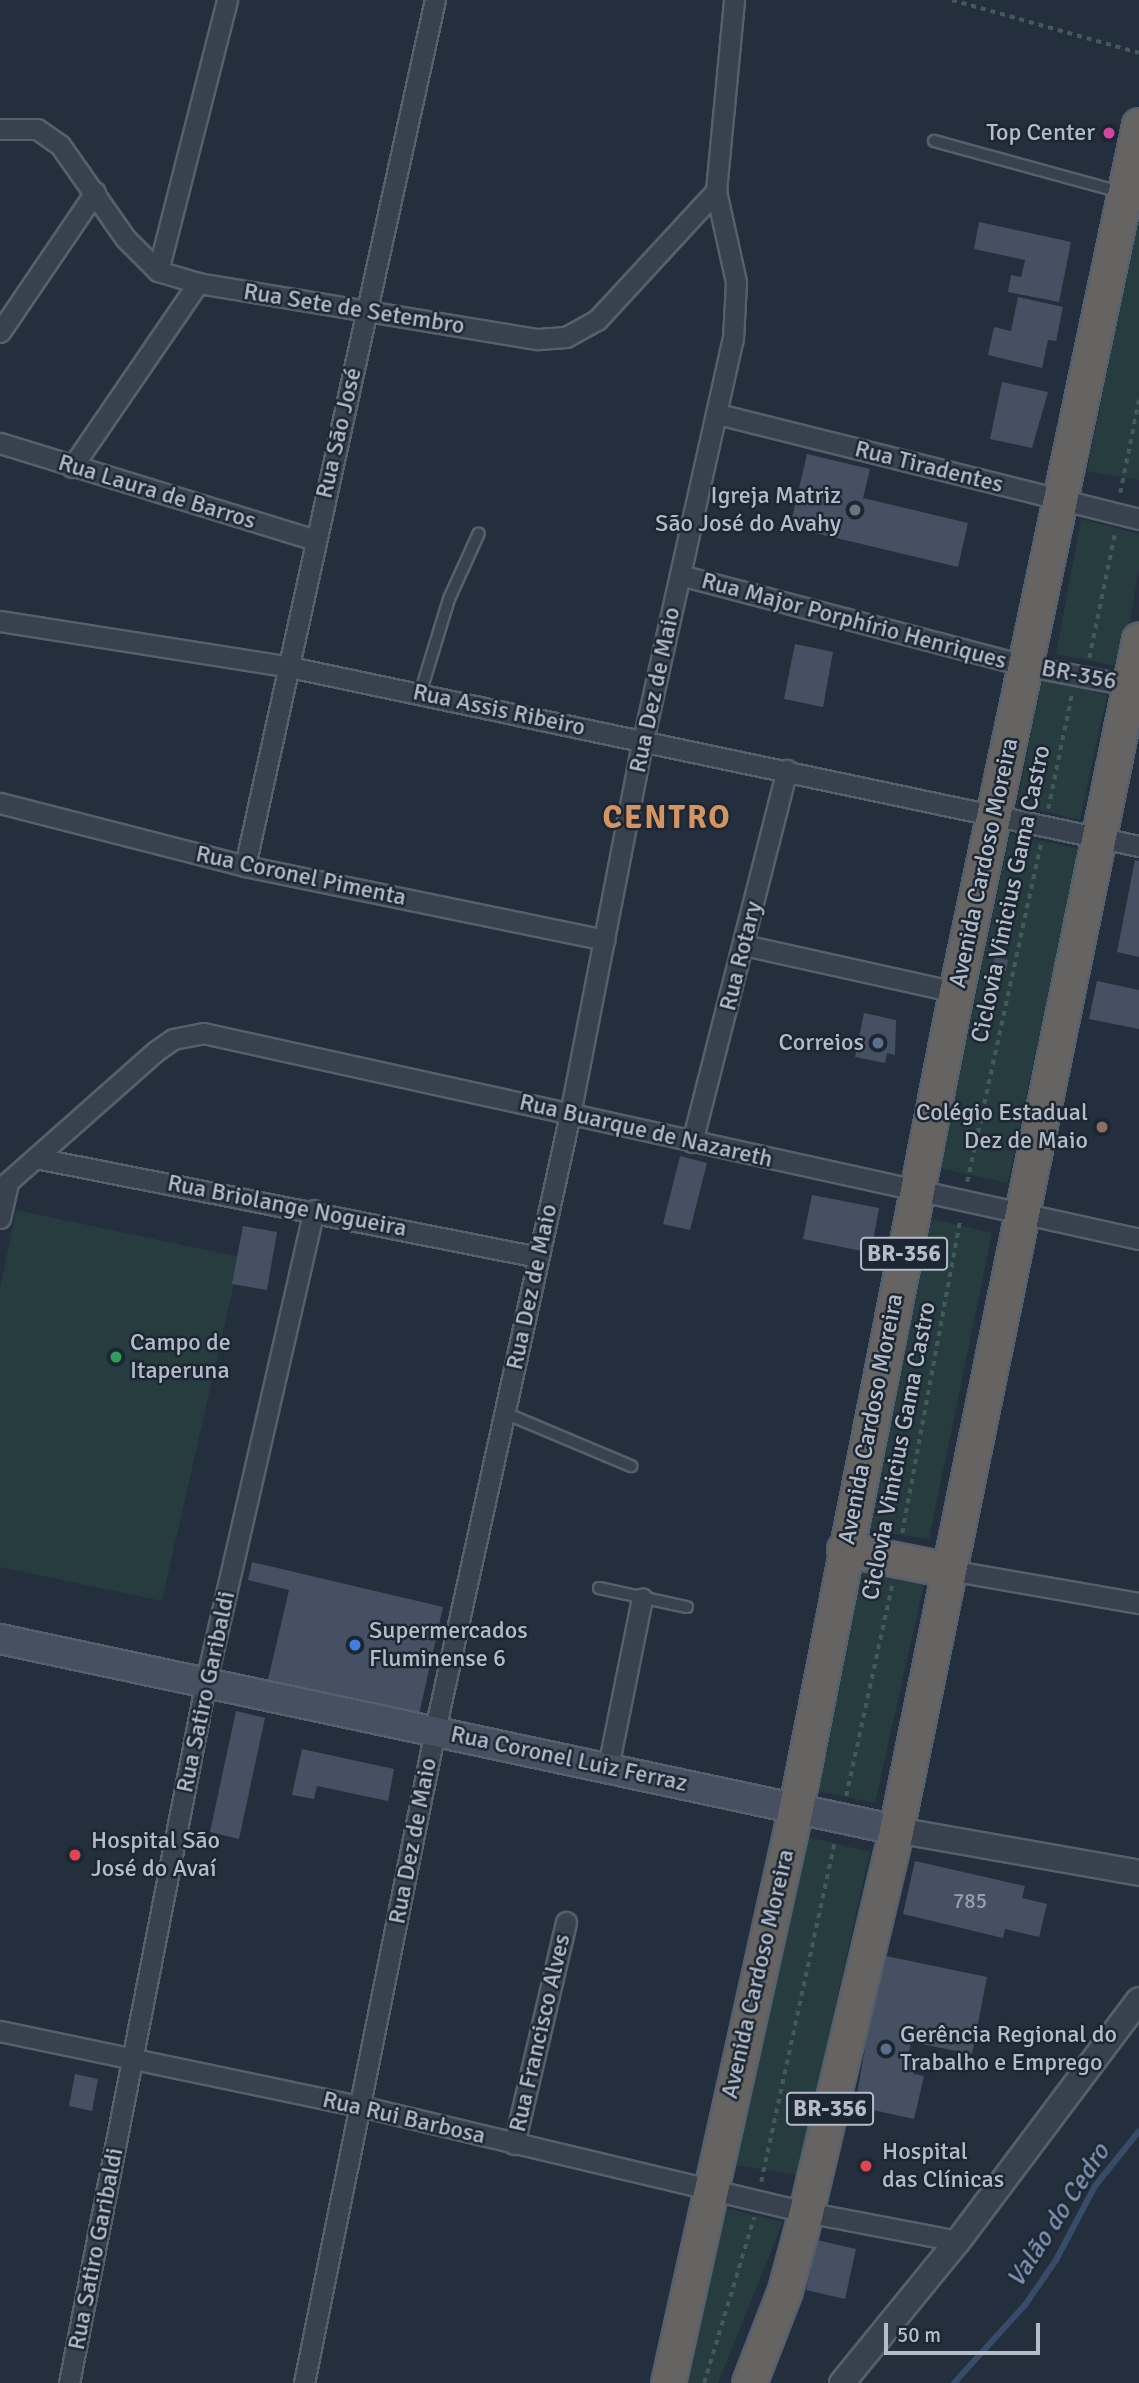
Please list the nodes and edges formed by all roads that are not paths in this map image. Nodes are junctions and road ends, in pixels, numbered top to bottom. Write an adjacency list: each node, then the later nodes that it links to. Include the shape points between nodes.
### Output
1 (227, 0): 10 (street)
2 (435, 0): 12 (street, Rua São José)
3 (734, 0): 7 (street, Rua Dez de Maio)
4 (0, 129): 8 (street, Rua Sete de Setembro, via 37,130 60,145)
5 (934, 141): 9 (lane)
6 (1137, 143): 9 (highway, Avenida Cardoso Moreira / BR-356)
7 (716, 191): 12 (street, Rua Sete de Setembro, via 597,320 566,337 538,339); 14 (street, Rua Dez de Maio, via 736,282 733,339)
8 (94, 192): 10 (street, Rua Sete de Setembro, via 125,238); 13 (street)
9 (1124, 193): 17 (highway, Avenida Cardoso Moreira / BR-356)
10 (158, 271): 11 (street, Rua Sete de Setembro)
11 (198, 283): 12 (street, Rua Sete de Setembro); 16 (street)
12 (367, 312): 20 (street, Rua São José)
13 (0, 332)
14 (718, 414): 17 (street, Rua Tiradentes); 21 (street, Rua Dez de Maio)
15 (0, 443): 16 (street, Rua Laura de Barros)
16 (72, 467): 20 (street, Rua Laura de Barros)
17 (1060, 500): 18 (street, Rua Tiradentes); 24 (highway, Avenida Cardoso Moreira / BR-356)
18 (1139, 519)
19 (479, 533): 27 (lane, via 449,599)
20 (315, 540): 25 (street, Rua São José)
21 (680, 575): 24 (street, Rua Major Porphírio Henriques); 28 (street, Rua Dez de Maio)
22 (0, 621): 25 (street, Rua Assis Ribeiro)
23 (1139, 640): 26 (highway, BR-356)
24 (1028, 666): 26 (street, BR-356); 31 (highway, Avenida Cardoso Moreira / BR-356)
25 (290, 667): 27 (street, Rua Assis Ribeiro); 34 (street, Rua São José)
26 (1135, 686): 32 (highway, BR-356)
27 (420, 694): 28 (street, Rua Assis Ribeiro)
28 (643, 740): 29 (street, Rua Assis Ribeiro); 35 (street, Rua Dez de Maio)
29 (787, 770): 31 (street, Rua Assis Ribeiro); 36 (street, Rua Rotary)
30 (0, 803): 34 (street, Rua Coronel Pimenta)
31 (996, 813): 32 (street, Rua Assis Ribeiro); 37 (highway, Avenida Cardoso Moreira / BR-356)
32 (1100, 836): 33 (street, Rua Assis Ribeiro); 44 (highway, BR-356)
33 (1139, 846)
34 (245, 866): 35 (street, Rua Coronel Pimenta)
35 (604, 940): 38 (street, Rua Dez de Maio)
36 (744, 945): 37 (street); 39 (street, Rua Rotary)
37 (956, 992): 42 (highway, Avenida Cardoso Moreira / BR-356)
38 (570, 1114): 39 (street, Rua Buarque de Nazareth); 40 (street, Rua Buarque de Nazareth, via 203,1033 173,1039 156,1051); 47 (street, Rua Dez de Maio)
39 (692, 1142): 42 (street, Rua Buarque de Nazareth)
40 (36, 1158): 41 (street, Rua Buarque de Nazareth); 43 (street, Rua Briolange Nogueira)
41 (4, 1186): 45 (street)
42 (917, 1191): 44 (street, Rua Buarque de Nazareth); 50 (highway, Avenida Cardoso Moreira / BR-356)
43 (314, 1210): 47 (street, Rua Briolange Nogueira); 57 (street, Rua Satiro Garibaldi)
44 (1022, 1211): 46 (street, Rua Buarque de Nazareth); 51 (highway, BR-356)
45 (0, 1218)
46 (1139, 1239)
47 (538, 1257): 48 (street, Rua Dez de Maio)
48 (505, 1413): 49 (lane); 58 (street, Rua Dez de Maio)
49 (631, 1466)
50 (844, 1549): 51 (highway); 60 (highway, Avenida Cardoso Moreira / BR-356)
51 (949, 1570): 54 (street); 61 (highway, BR-356)
52 (599, 1588): 53 (lane)
53 (642, 1598): 55 (lane); 59 (street)
54 (1139, 1603)
55 (687, 1607)
56 (0, 1639): 57 (main road, Rua Coronel Luiz Ferraz)
57 (206, 1681): 58 (main road, Rua Coronel Luiz Ferraz); 66 (street, Rua Satiro Garibaldi)
58 (435, 1730): 59 (main road, Rua Coronel Luiz Ferraz); 67 (street, Rua Dez de Maio)
59 (608, 1767): 60 (main road, Rua Coronel Luiz Ferraz)
60 (796, 1807): 61 (main road, Rua Coronel Luiz Ferraz); 69 (highway, Avenida Cardoso Moreira / BR-356)
61 (895, 1830): 62 (street, Rua Coronel Luiz Ferraz); 70 (highway, BR-356)
62 (1139, 1873)
63 (566, 1922): 68 (street, Rua Francisco Alves)
64 (1139, 2000): 71 (street)
65 (0, 2031): 66 (street, Rua Rui Barbosa)
66 (134, 2057): 67 (street, Rua Rui Barbosa); 72 (street, Rua Satiro Garibaldi)
67 (360, 2106): 68 (street, Rua Rui Barbosa); 73 (street, Rua Dez de Maio)
68 (514, 2144): 69 (street, Rua Rui Barbosa)
69 (709, 2189): 70 (street, Rua Rui Barbosa); 74 (highway, Avenida Cardoso Moreira / BR-356)
70 (806, 2212): 71 (street, Rua Rui Barbosa); 75 (highway, BR-356, via 785,2290)
71 (958, 2241): 76 (street)
72 (69, 2383)
73 (304, 2383)
74 (668, 2383)
75 (749, 2383)
76 (842, 2383)

